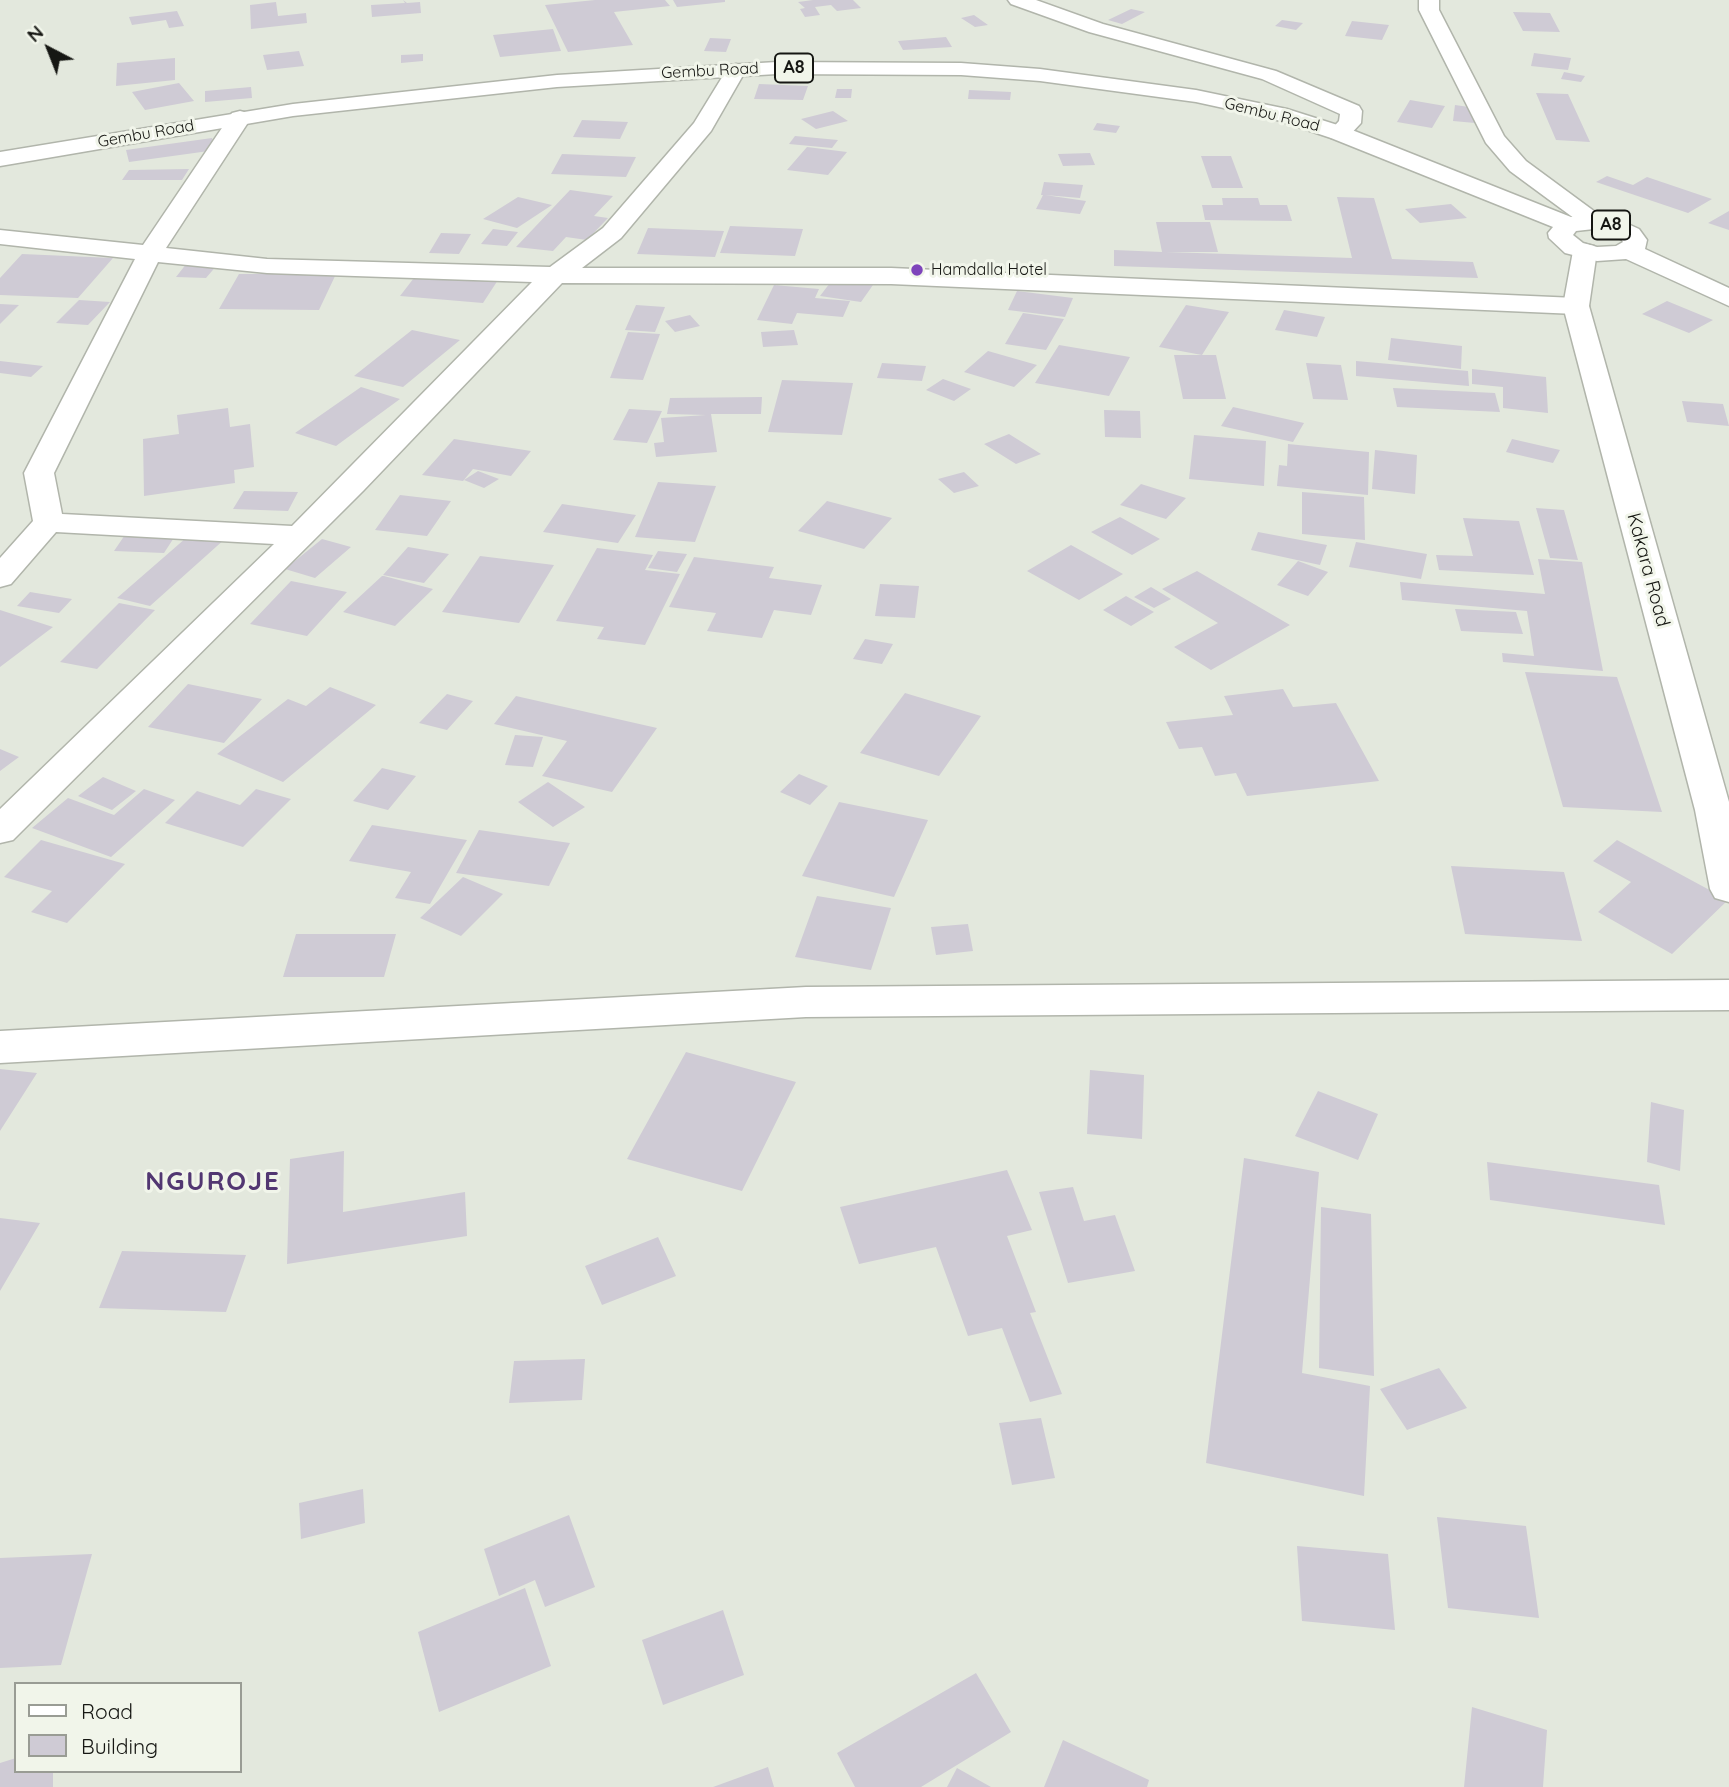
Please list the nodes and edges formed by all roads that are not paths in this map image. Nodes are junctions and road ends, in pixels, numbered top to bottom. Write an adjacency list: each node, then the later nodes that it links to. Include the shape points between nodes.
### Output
1 (1018, 0): 5 (street, via 1096,28 1269,75 1351,111 1350,123)
2 (1429, 0): 7 (street, via 1429,10 1494,138)
3 (736, 70): 4 (street, Gembu Road / A8, via 556,81); 5 (street, Gembu Road / A8, via 876,67 1040,75 1196,96); 10 (street, via 703,126 612,233)
4 (240, 118): 6 (street, Gembu Road / A8); 9 (street)
5 (1339, 133): 7 (street, Gembu Road / A8)
6 (0, 159)
7 (1583, 233): 11 (street, Gembu Road / A8, via 1609,254 1629,251); 12 (street, Kakara Road)
8 (0, 237): 9 (street)
9 (149, 253): 10 (street, via 267,266); 13 (street, via 39,473)
10 (555, 275): 12 (street, via 891,276); 14 (street)
11 (1729, 298)
12 (1576, 306): 17 (street, Kakara Road, via 1713,810)
13 (48, 522): 14 (street); 15 (street)
14 (300, 536): 16 (street)
15 (0, 577)
16 (0, 831)
17 (1729, 889)
18 (1729, 995): 19 (street, via 807,1002)
19 (0, 1047)

